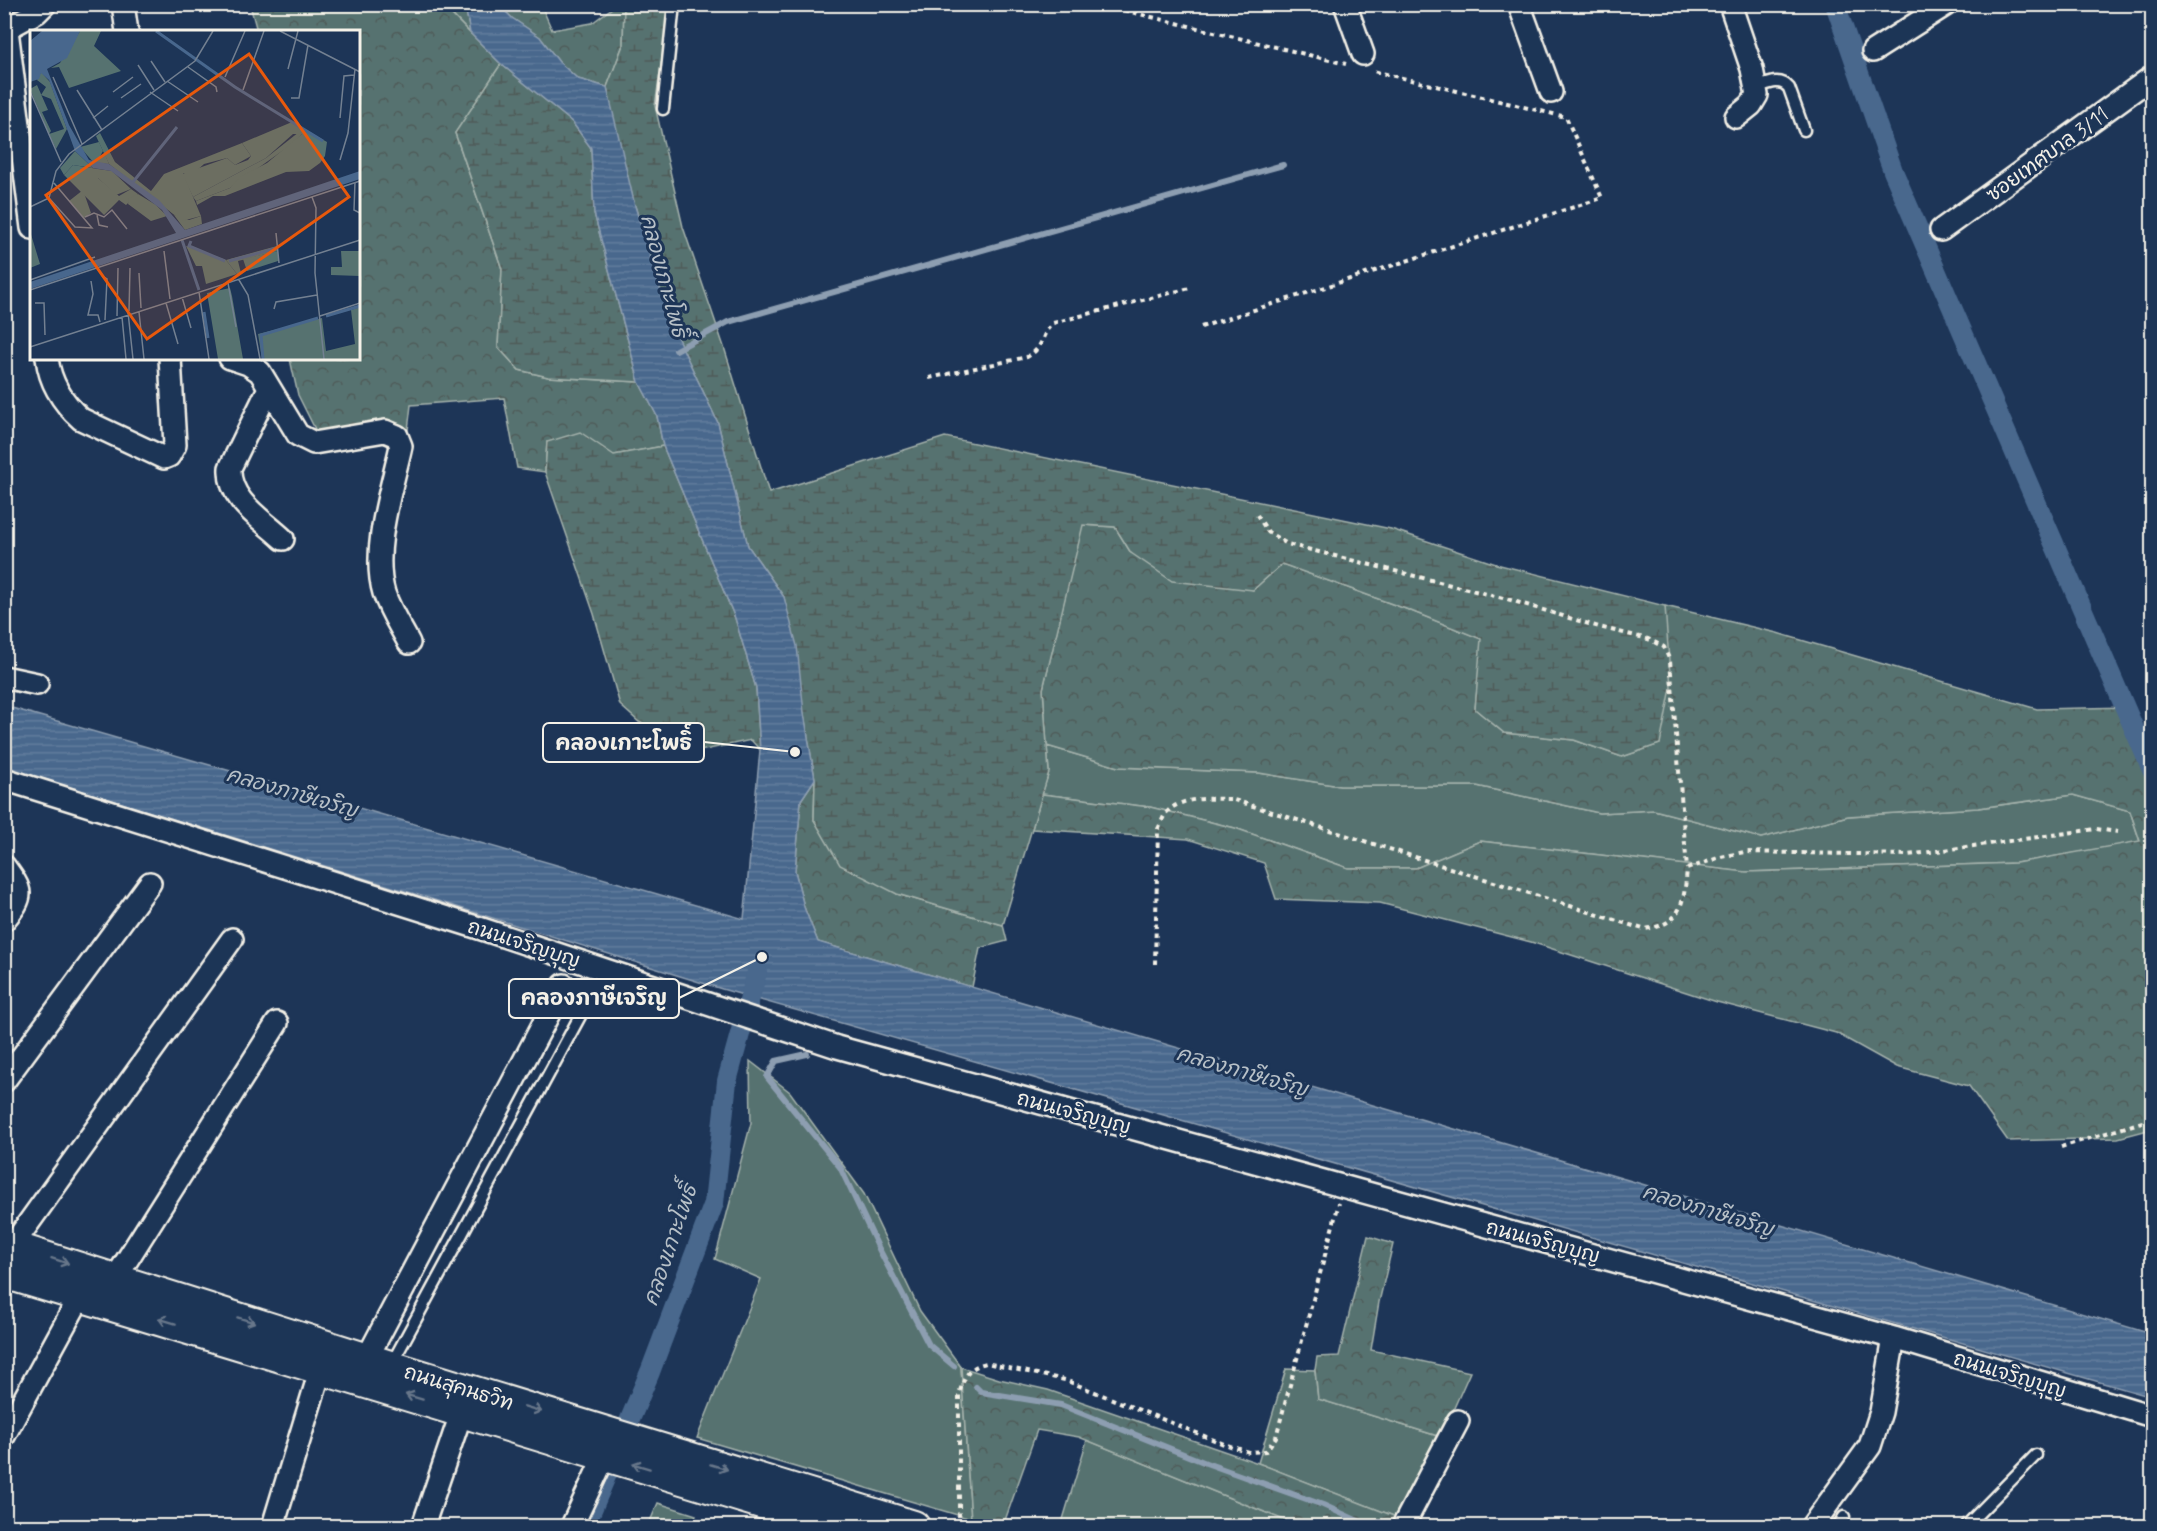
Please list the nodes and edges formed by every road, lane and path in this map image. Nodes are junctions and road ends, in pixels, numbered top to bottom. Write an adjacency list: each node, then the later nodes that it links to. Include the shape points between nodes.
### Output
1 (45, 4): 9 (street)
2 (123, 4): 10 (street)
3 (674, 4): 16 (lane)
4 (1098, 4): 12 (path)
5 (1345, 4): 12 (street)
6 (1519, 4): 15 (street)
7 (1730, 4): 14 (street)
8 (1947, 4): 11 (street)
9 (6, 30): 19 (street)
10 (127, 30)
11 (1873, 51)
12 (1361, 63): 22 (path, via 1566,117 1602,198)
13 (2152, 77): 20 (street, ซอยเทศบาล 3/11)
14 (1756, 88): 17 (street, via 1754,102); 18 (lane, via 1778,81 1786,84)
15 (1551, 92)
16 (663, 109)
17 (1736, 117)
18 (1804, 130)
19 (30, 213)
20 (1941, 230)
21 (1190, 288): 26 (path, via 1053,323 1036,351 1027,357)
22 (1201, 327)
23 (48, 360): 24 (street, via 56,389 81,419 164,458 175,445)
24 (170, 360)
25 (236, 360): 27 (street, via 260,372)
26 (929, 378)
27 (269, 388): 29 (street, via 230,468 229,480 241,500); 30 (street, via 305,440 314,443 385,431 397,436 401,446 382,531 381,576 391,611)
28 (1257, 515): 36 (path, via 1269,532 1287,544 1507,599 1665,647 1670,661)
29 (283, 539)
30 (409, 643)
31 (4, 677): 32 (street)
32 (37, 684)
33 (4, 779): 47 (street, ถนนเจริญบุญ, via 479,928 837,1047)
34 (2118, 832): 36 (path, via 2096,829 1908,855 1744,852)
35 (4, 866): 38 (street, via 21,893)
36 (1687, 869): 40 (path, via 1685,894 1676,916 1660,927 1643,928 1231,799 1202,799 1180,803 1167,812 1158,829)
37 (150, 883): 44 (street)
38 (4, 920)
39 (232, 939): 48 (street)
40 (1155, 963)
41 (598, 982): 53 (lane)
42 (564, 986): 53 (street)
43 (277, 1023): 49 (street)
44 (4, 1081)
45 (2152, 1119): 46 (path)
46 (2061, 1147)
47 (1337, 1185): 51 (street, ถนนเจริญบุญ); 65 (path, via 1339,1202 1276,1437 1266,1451 1249,1452 1224,1444 1065,1380 986,1363 974,1366 965,1376 959,1394)
48 (7, 1254): 49 (main road, ถนนสุคนธวิท, one-way to 49); 50 (main road, ถนนสุคนธวิท)
49 (115, 1279): 53 (main road, ถนนสุคนธวิท, one-way to 53)
50 (81, 1295): 52 (main road, ถนนสุคนธวิท, one-way to 50); 57 (street)
51 (1894, 1338): 55 (street, ถนนเจริญบุญ); 67 (street, via 1881,1412 1870,1446)
52 (321, 1368): 53 (main road, ถนนสุคนธวิท); 60 (street)
53 (379, 1370): 54 (main road, ถนนสุคนธวิท, one-way to 53); 64 (main road, ถนนสุคนธวิท, one-way to 64)
54 (462, 1411): 58 (main road, ถนนสุคนธวิท); 61 (street)
55 (2152, 1416)
56 (1458, 1421): 66 (street)
57 (4, 1436)
58 (605, 1455): 62 (street); 63 (main road, ถนนสุคนธวิท, one-way to 58)
59 (2036, 1455): 68 (lane)
60 (273, 1527)
61 (423, 1527)
62 (572, 1527)
63 (837, 1527)
64 (914, 1527)
65 (959, 1527)
66 (1402, 1527)
67 (1812, 1527)
68 (1966, 1527)

